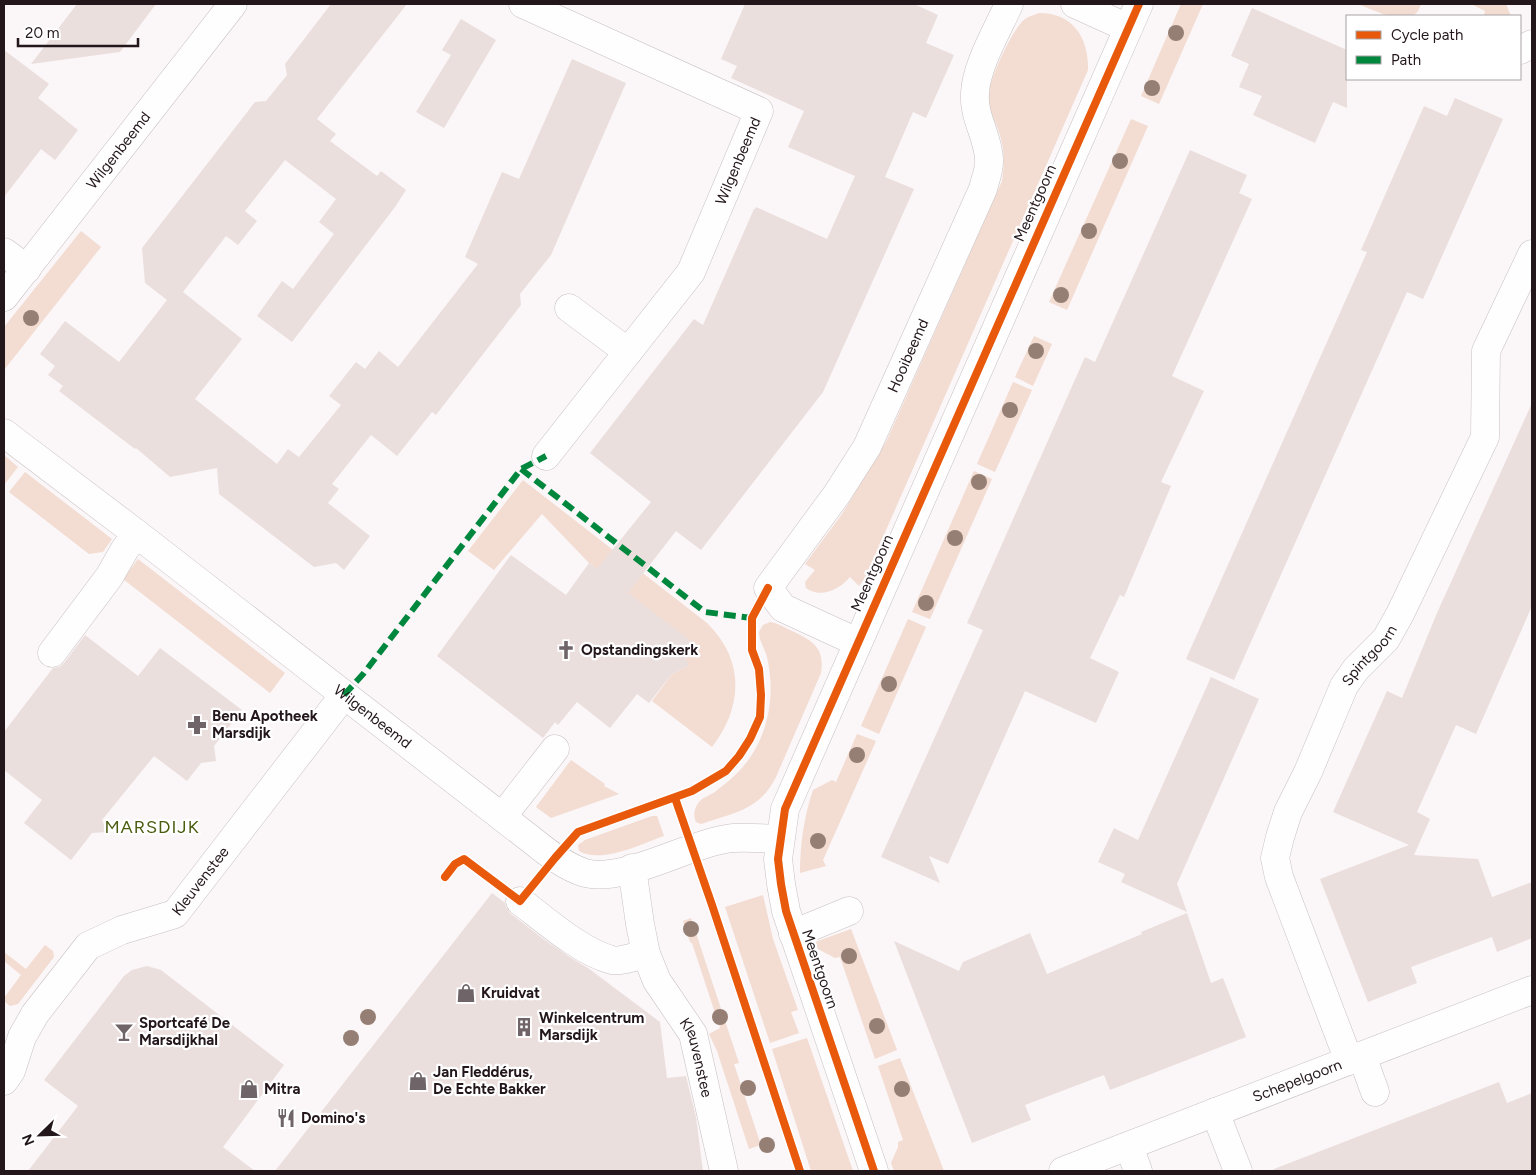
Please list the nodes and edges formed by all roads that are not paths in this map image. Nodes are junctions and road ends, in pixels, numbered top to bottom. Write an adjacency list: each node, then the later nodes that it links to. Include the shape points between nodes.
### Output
1 (233, 4): 9 (street, Wilgenbeemd)
2 (523, 4): 12 (street, Wilgenbeemd, via 759,111 691,272)
3 (1009, 4): 16 (street, Hooibeemd, via 980,70 975,92 975,112 989,160 983,189 867,448 768,588 783,608)
4 (1075, 4): 6 (street)
5 (1139, 4): 6 (street, Meentgoorn)
6 (1128, 28): 16 (street, Meentgoorn)
7 (4, 252): 9 (street)
8 (1532, 254): 28 (street, Spintgoorn, via 1486,351 1485,437 1386,639 1344,686 1288,812 1275,858 1279,877)
9 (27, 269): 10 (street, Wilgenbeemd)
10 (4, 297)
11 (569, 308): 12 (street)
12 (628, 352): 14 (street, Wilgenbeemd)
13 (4, 433): 15 (street, Wilgenbeemd)
14 (546, 456)
15 (137, 534): 17 (street, via 110,577); 18 (street, Wilgenbeemd)
16 (857, 642): 21 (street, Meentgoorn, via 785,809)
17 (52, 653)
18 (344, 695): 20 (street, Wilgenbeemd); 29 (street, Kleuvenstee, via 175,914 122,930 88,946 35,1014)
19 (555, 749): 20 (street)
20 (502, 818): 22 (street, Wilgenbeemd, via 554,858 574,868 600,874)
21 (780, 839): 22 (street, Wilgenbeemd, via 727,838); 25 (street, Meentgoorn, via 781,884)
22 (632, 868): 26 (street, Kleuvenstee)
23 (520, 901): 26 (street, via 588,950 613,960)
24 (849, 911): 25 (street)
25 (793, 934): 34 (street, Meentgoorn)
26 (646, 954): 33 (street, Kleuvenstee, via 657,981 693,1034)
27 (1532, 990): 28 (street, Schepelgoorn)
28 (1356, 1058): 30 (street, Spintgoorn); 31 (street, Schepelgoorn)
29 (4, 1081)
30 (1375, 1092)
31 (1215, 1112): 32 (street, Schepelgoorn); 37 (street)
32 (1129, 1146): 35 (street, Schepelgoorn); 36 (street)
33 (724, 1171)
34 (874, 1171)
35 (1063, 1171)
36 (1138, 1171)
37 (1238, 1171)

